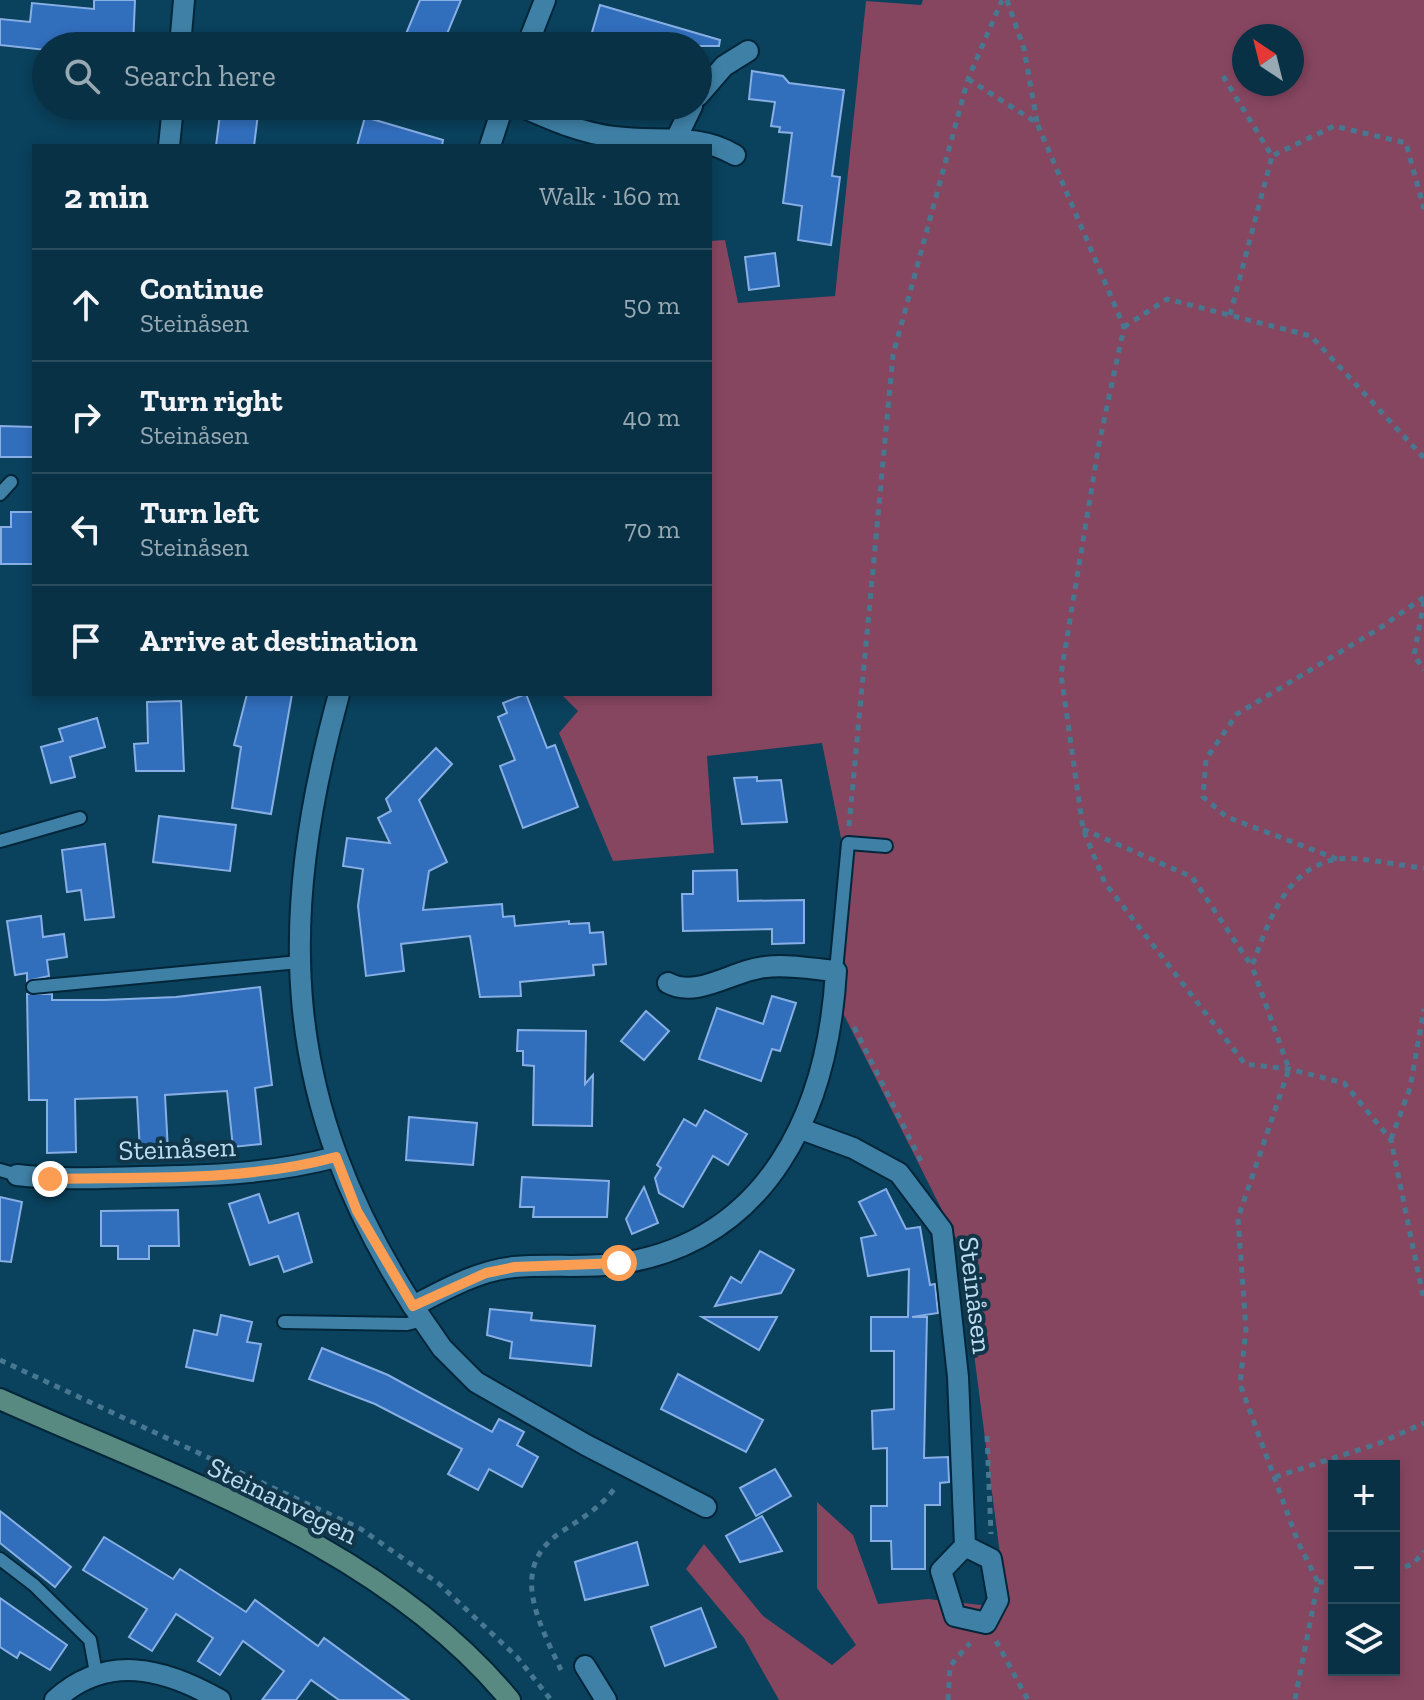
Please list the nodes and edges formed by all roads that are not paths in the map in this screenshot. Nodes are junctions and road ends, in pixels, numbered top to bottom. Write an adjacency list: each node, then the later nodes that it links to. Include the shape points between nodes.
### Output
1 (184, 0): 3 (street)
2 (545, 0): 4 (street)
3 (181, 32)
4 (532, 32)
5 (748, 51): 6 (street)
6 (712, 80)
7 (172, 120): 12 (street)
8 (498, 120): 13 (street)
9 (556, 120): 11 (street, via 592,134 647,140)
10 (685, 120): 11 (street)
11 (677, 137): 14 (street)
12 (169, 144)
13 (491, 144)
14 (708, 144)
15 (712, 145): 16 (street)
16 (735, 155)
17 (11, 482): 18 (lane)
18 (0, 494)
19 (339, 696): 23 (street, via 303,861)
20 (80, 818): 21 (lane)
21 (0, 841)
22 (886, 846): 24 (lane, via 848,843)
23 (299, 962): 26 (lane); 28 (street, via 310,1060)
24 (836, 971): 25 (street, via 764,967 694,988); 27 (street, via 825,1063)
25 (668, 983)
26 (33, 987)
27 (801, 1129): 30 (street, via 751,1199 678,1246 619,1263 486,1273); 34 (street, Steinåsen, via 899,1173 942,1230 958,1377)
28 (336, 1157): 29 (street, Steinåsen, via 291,1169 223,1176 50,1179); 30 (street, via 357,1211)
29 (9, 1172)
30 (418, 1313): 31 (lane, via 407,1324); 33 (street, via 476,1382)
31 (284, 1322)
32 (0, 1399): 40 (main road, Steinanvegen, via 341,1557 413,1607)
33 (706, 1507)
34 (965, 1546): 34 (street, via 941,1571 955,1616 986,1623 998,1600 991,1559)
35 (0, 1559): 37 (lane, via 90,1640)
36 (585, 1666): 41 (street)
37 (96, 1673): 38 (street); 39 (street, via 118,1669 162,1675)
38 (55, 1700)
39 (220, 1700)
40 (510, 1700)
41 (606, 1700)

